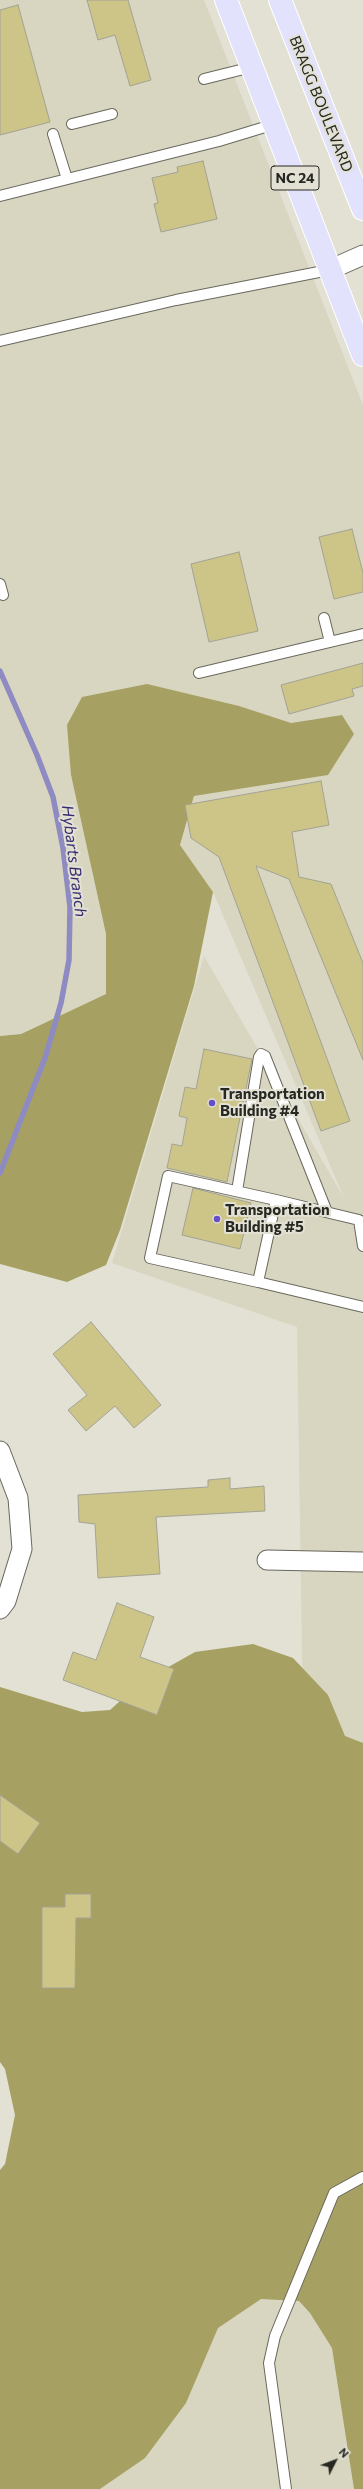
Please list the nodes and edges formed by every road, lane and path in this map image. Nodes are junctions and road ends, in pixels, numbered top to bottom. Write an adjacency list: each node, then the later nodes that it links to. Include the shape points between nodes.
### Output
1 (226, 0): 3 (main road, NC 24)
2 (280, 0): 11 (main road, BRAGG BOULEVARD)
3 (252, 67): 4 (lane); 7 (main road, NC 24)
4 (204, 79)
5 (112, 114): 6 (lane)
6 (72, 124)
7 (275, 124): 9 (lane, via 219,141); 13 (main road, NC 24)
8 (53, 134): 9 (lane)
9 (67, 179): 10 (lane)
10 (0, 196)
11 (363, 208)
12 (363, 255): 13 (street)
13 (330, 270): 14 (lane, via 176,300); 15 (main road, NC 24)
14 (0, 341)
15 (363, 355)
16 (0, 584): 17 (lane)
17 (3, 595)
18 (324, 618): 20 (lane)
19 (363, 634): 20 (lane)
20 (330, 642): 21 (lane)
21 (199, 674)
22 (238, 1191): 23 (lane); 24 (lane, via 261,1054 265,1056); 27 (lane, via 168,1176 150,1258)
23 (276, 1200): 24 (lane); 27 (lane)
24 (328, 1212): 25 (lane, via 359,1220)
25 (362, 1236): 26 (lane)
26 (363, 1246)
27 (258, 1282): 28 (lane)
28 (363, 1307)
29 (0, 1451): 32 (street, via 18,1498 22,1549 6,1601)
30 (267, 1560): 31 (street)
31 (363, 1562)
32 (0, 1609)
33 (363, 2177): 34 (lane, via 334,2194 275,2336 269,2363)
34 (286, 2489)

